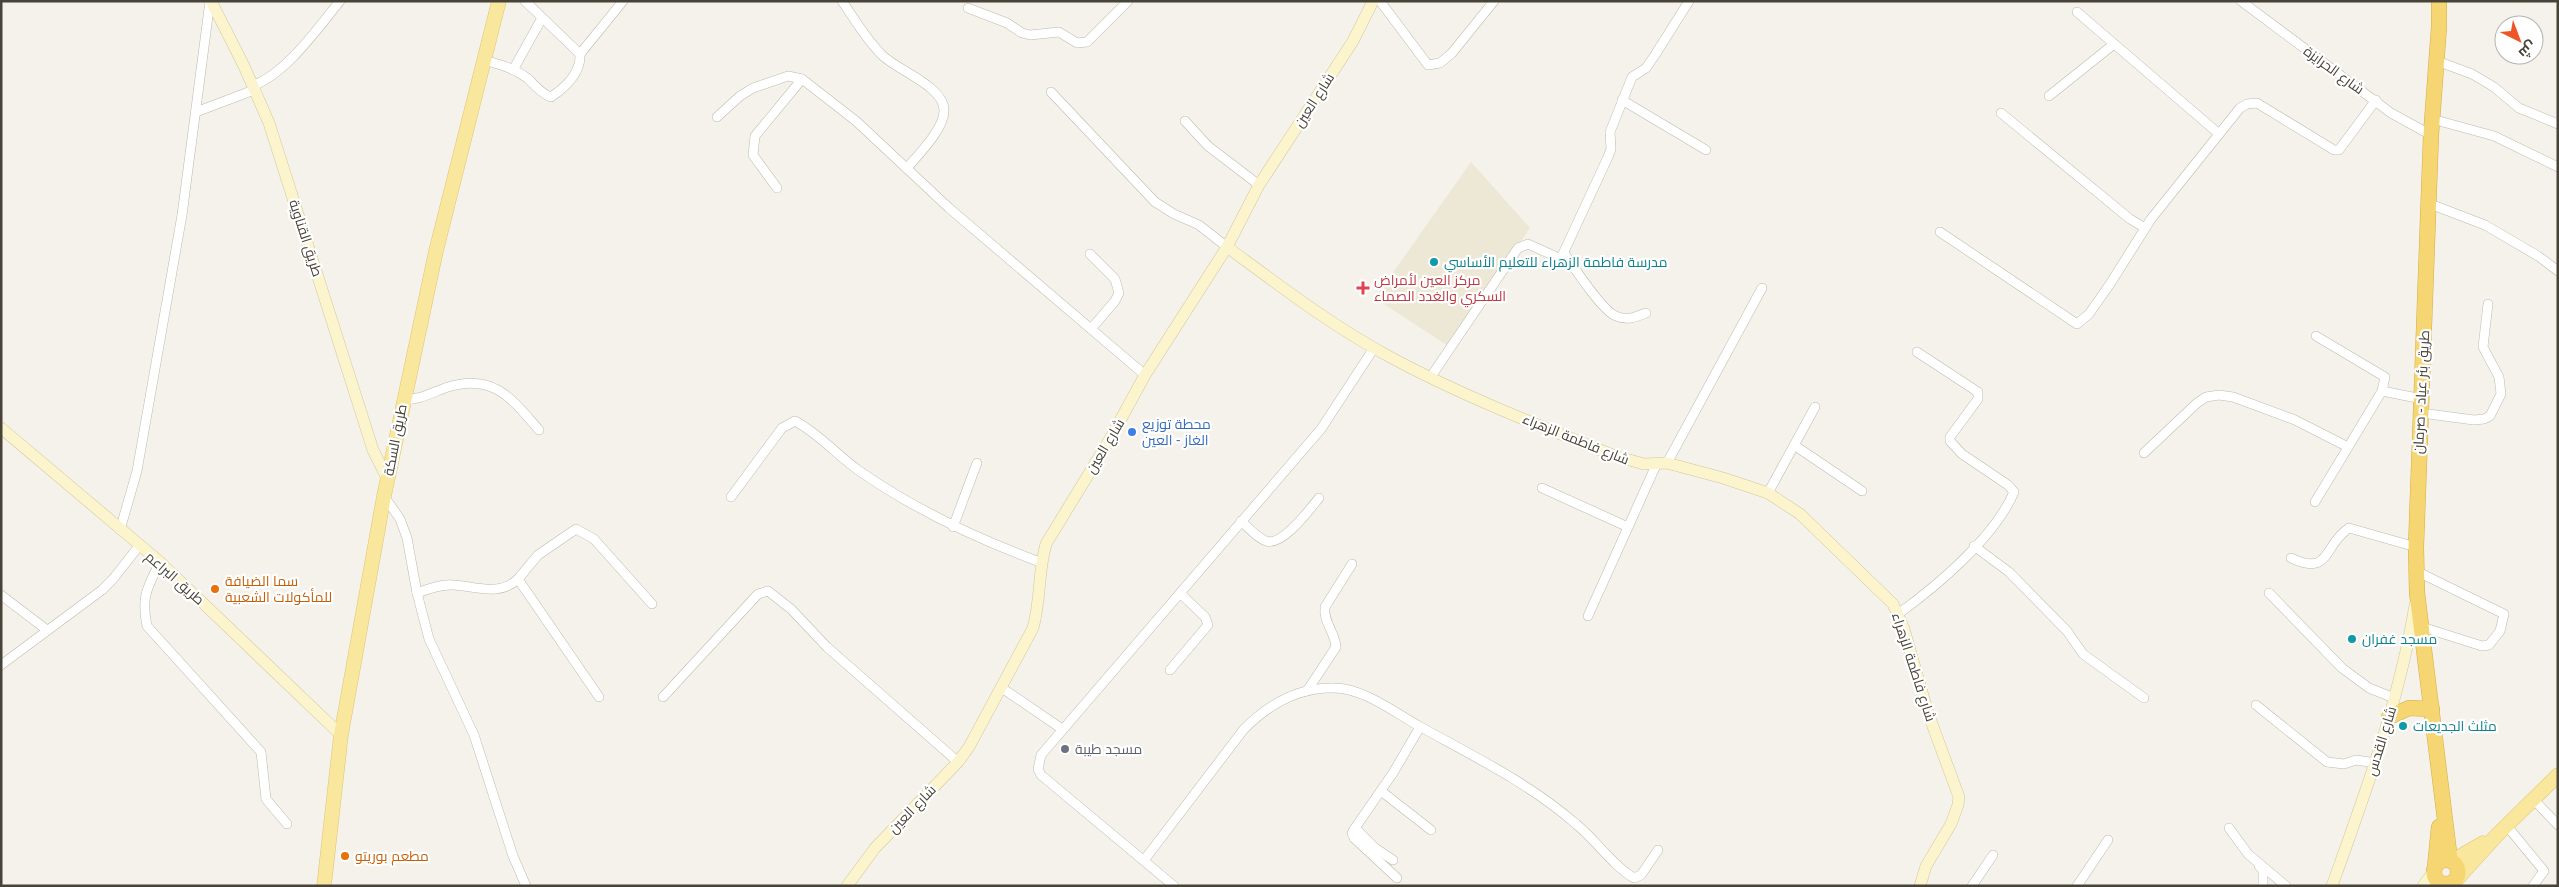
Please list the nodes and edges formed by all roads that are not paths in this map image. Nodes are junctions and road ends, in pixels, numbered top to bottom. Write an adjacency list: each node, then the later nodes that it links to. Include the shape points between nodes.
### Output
1 (210, 1): 25 (street, طريق القناوية); 30 (street)
2 (340, 1): 25 (street, via 282,67)
3 (499, 1): 21 (main road, طريق السكة)
4 (525, 1): 17 (street)
5 (623, 1): 20 (street)
6 (842, 1): 40 (street, via 883,56 923,82 943,105 941,125)
7 (1128, 1): 15 (street, via 1087,42 1077,43 1059,32 1022,33 1007,23)
8 (1373, 1): 41 (street, شارع العين, via 1353,41)
9 (1380, 1): 10 (street, via 1428,65 1440,63 1452,53)
10 (1494, 1)
11 (1688, 1): 28 (street, via 1650,62 1632,78)
12 (2241, 1): 29 (street, شارع الحرايزة)
13 (2439, 1): 18 (highway, طريق بئر عياد - صرمان)
14 (2444, 1): 18 (street)
15 (968, 8)
16 (2077, 12): 19 (street)
17 (542, 18): 20 (street); 23 (street)
18 (2440, 27): 22 (highway, طريق بئر عياد - صرمان)
19 (2114, 44): 27 (street); 36 (street)
20 (580, 54): 23 (street, via 577,72 552,97)
21 (483, 60): 23 (street); 60 (main road, طريق السكة)
22 (2437, 61): 33 (highway, طريق بئر عياد - صرمان); 35 (street, via 2472,74 2494,86 2519,108)
23 (513, 70)
24 (802, 79): 32 (street, via 788,76 754,88); 40 (street); 42 (street, via 755,136 753,155)
25 (253, 88): 30 (street); 70 (street, طريق القناوية, via 269,123 372,450)
26 (1051, 92): 46 (street, via 1155,202 1200,225)
27 (2049, 96)
28 (1622, 100): 38 (street); 47 (street, via 1610,132 1608,157)
29 (2376, 100): 36 (street, via 2339,150 2252,102 2240,108); 37 (street, شارع الحرايزة, via 2391,113)
30 (196, 112): 81 (street, via 148,417 137,472)
31 (2001, 113): 44 (street)
32 (717, 117)
33 (2432, 119): 37 (highway, طريق بئر عياد - صرمان); 39 (street, via 2494,136)
34 (1185, 121): 41 (street, via 1208,146)
35 (2558, 124)
36 (2218, 132): 44 (street)
37 (2430, 135): 43 (highway, طريق بئر عياد - صرمان)
38 (1706, 150)
39 (2558, 167)
40 (907, 168): 53 (street, via 949,208)
41 (1259, 185): 46 (street, شارع العين)
42 (778, 188)
43 (2430, 204): 49 (street, via 2485,225); 61 (highway, طريق بئر عياد - صرمان)
44 (2145, 228): 45 (street, via 2089,314 2077,324)
45 (1940, 232)
46 (1227, 247): 55 (street, شارع فاطمة الزهراء, via 1294,298); 57 (street, شارع العين)
47 (1564, 253): 52 (street, via 1614,316 1629,319); 58 (street, via 1558,258 1535,245 1518,248)
48 (1090, 254): 53 (street, via 1115,279 1119,293)
49 (2558, 271)
50 (1762, 288): 69 (street)
51 (2488, 304): 61 (street, via 2483,347 2499,377 2501,394 2490,416 2474,420)
52 (1646, 313)
53 (1091, 328): 57 (street)
54 (2316, 336): 59 (street, via 2382,373 2385,377)
55 (1374, 348): 58 (street, شارع فاطمة الزهراء); 78 (street, via 1321,429)
56 (1917, 352): 83 (street, via 1978,392 1978,398 1950,441 1962,454 2014,492 2004,510)
57 (1145, 376): 87 (street, شارع العين, via 1046,544)
58 (1430, 378): 69 (street, شارع فاطمة الزهراء, via 1615,456 1635,462)
59 (2382, 391): 61 (street); 66 (street)
60 (403, 400): 64 (street, via 464,383 492,386 508,396); 70 (main road, طريق السكة)
61 (2422, 406): 84 (highway, طريق بئر عياد - صرمان)
62 (1815, 407): 65 (street)
63 (1, 428): 81 (street, طريق البراعم)
64 (539, 430)
65 (1794, 445): 72 (street); 73 (street)
66 (2348, 447): 67 (street, via 2295,420 2219,395 2206,397 2197,404); 77 (street)
67 (2144, 454)
68 (977, 463): 80 (street)
69 (1662, 463): 73 (street, شارع فاطمة الزهراء); 79 (street)
70 (388, 480): 74 (main road, طريق السكة)
71 (1542, 488): 79 (street)
72 (1862, 491)
73 (1768, 493): 97 (street, شارع فاطمة الزهراء, via 1800,514 1856,566 1886,595)
74 (384, 496): 91 (street, via 400,519 407,538); 114 (main road, طريق السكة)
75 (731, 497): 80 (street, via 782,428 794,421 858,470)
76 (1319, 498): 78 (street, via 1286,535 1274,541 1266,541)
77 (2316, 502)
78 (1241, 521): 92 (street)
79 (1628, 526): 98 (street)
80 (953, 527): 87 (street)
81 (120, 530): 82 (street, طريق البراعم)
82 (139, 546): 86 (street, طريق البراعم); 100 (street, via 113,580)
83 (1974, 546): 97 (street, via 1932,589); 107 (street, via 2009,572 2067,631 2083,654)
84 (2416, 547): 85 (street, via 2349,528 2320,562 2306,566); 89 (highway, طريق بئر عياد - صرمان)
85 (2291, 558)
86 (160, 562): 114 (street, طريق البراعم); 121 (street, via 145,592 147,626 262,752 266,798)
87 (1040, 562): 103 (street, شارع العين, via 1033,628)
88 (1352, 564): 104 (street, via 1325,608 1324,615 1336,638 1336,647)
89 (2416, 570): 93 (highway, طريق بئر عياد - صرمان); 99 (street, via 2504,614 2500,631 2489,645 2482,646)
90 (518, 579): 91 (street, via 498,589 451,585); 96 (street, via 538,555 576,529 594,539); 106 (street)
91 (417, 593): 137 (street, via 429,639 474,735 513,856)
92 (1180, 593): 102 (street, via 1205,617 1208,625); 113 (street)
93 (2417, 593): 99 (highway, طريق بئر عياد - صرمان); 108 (street, شارع القدس)
94 (2269, 594): 108 (street, via 2342,668 2369,688)
95 (1, 595): 100 (street)
96 (652, 604)
97 (1898, 614): 140 (street, شارع فاطمة الزهراء, via 1958,797 1951,824 1926,866)
98 (1588, 616)
99 (2422, 626): 110 (highway, طريق بئر عياد - صرمان)
100 (47, 630): 101 (street)
101 (1, 665)
102 (1170, 670)
103 (1002, 688): 113 (street); 115 (street, شارع العين)
104 (1307, 691): 112 (street, via 1344,688 1372,699); 131 (street, via 1280,700 1244,729)
105 (662, 696): 115 (street, via 758,594 768,591)
106 (600, 697)
107 (2144, 698)
108 (2394, 698): 111 (street, شارع القدس)
109 (2256, 705): 116 (street, via 2327,762 2344,764 2356,760)
110 (2432, 709): 111 (highway, via 2409,708); 118 (highway, طريق بئر عياد - صرمان)
111 (2389, 717): 116 (street, شارع القدس)
112 (1420, 727): 119 (street); 128 (street, via 1508,775 1576,823 1634,878 1641,875)
113 (1062, 729): 131 (street, via 1041,755 1038,769 1041,775)
114 (341, 735): 136 (main road, طريق السكة)
115 (958, 762): 138 (street, شارع العين, via 875,848)
116 (2376, 763): 145 (street, شارع القدس)
117 (2558, 775): 120 (main road)
118 (2440, 783): 133 (highway); 135 (highway)
119 (1381, 791): 123 (street); 125 (street)
120 (2534, 800): 122 (street); 126 (main road)
121 (287, 824)
122 (2558, 825)
123 (1355, 828): 132 (street); 134 (street, via 1354,838)
124 (2229, 828): 129 (street)
125 (1431, 830)
126 (2502, 830): 133 (main road); 135 (main road); 146 (street, via 2544,872)
127 (2108, 840): 142 (street)
128 (1658, 850)
129 (2248, 854): 143 (street, via 2263,870); 144 (street)
130 (1993, 855): 141 (street)
131 (1145, 859): 139 (street)
132 (1393, 860)
133 (2451, 860): 135 (highway, via 2441,861)
134 (1397, 878)
135 (2442, 881)
136 (324, 886)
137 (526, 886)
138 (847, 886)
139 (1174, 886)
140 (1920, 886)
141 (1972, 886)
142 (2077, 886)
143 (2264, 886)
144 (2286, 886)
145 (2332, 886)
146 (2533, 886)

